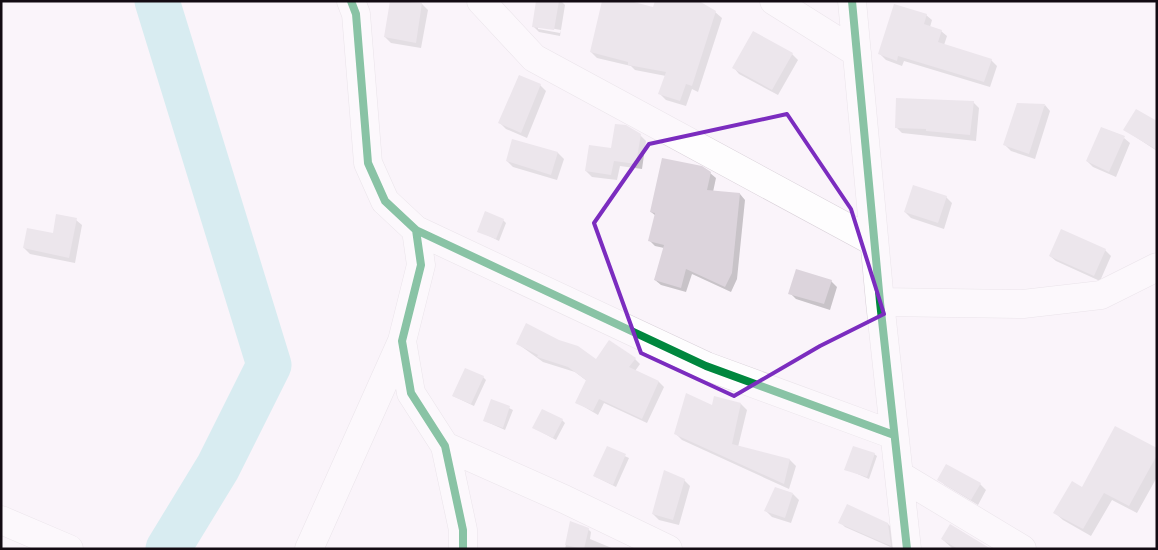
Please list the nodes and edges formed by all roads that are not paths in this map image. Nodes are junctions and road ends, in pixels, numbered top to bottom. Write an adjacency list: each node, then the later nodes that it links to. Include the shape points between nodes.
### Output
1 (482, 1): 7 (street, via 534,58)
2 (774, 1): 5 (street)
3 (852, 1): 5 (street)
4 (360, 6): 6 (street, via 368,163 385,201)
5 (857, 53): 7 (street)
6 (416, 230): 10 (street, via 421,265); 11 (street, via 706,366)
7 (874, 242): 9 (street)
8 (1157, 267): 9 (street, via 1101,295 1023,304)
9 (880, 302): 11 (street)
10 (402, 341): 12 (street, via 410,394); 16 (street)
11 (894, 435): 13 (street)
12 (445, 446): 17 (street); 18 (street)
13 (899, 475): 19 (street); 20 (street)
14 (1, 520): 15 (street)
15 (69, 549)
16 (309, 549)
17 (463, 549)
18 (668, 549)
19 (907, 549)
20 (1022, 549)

